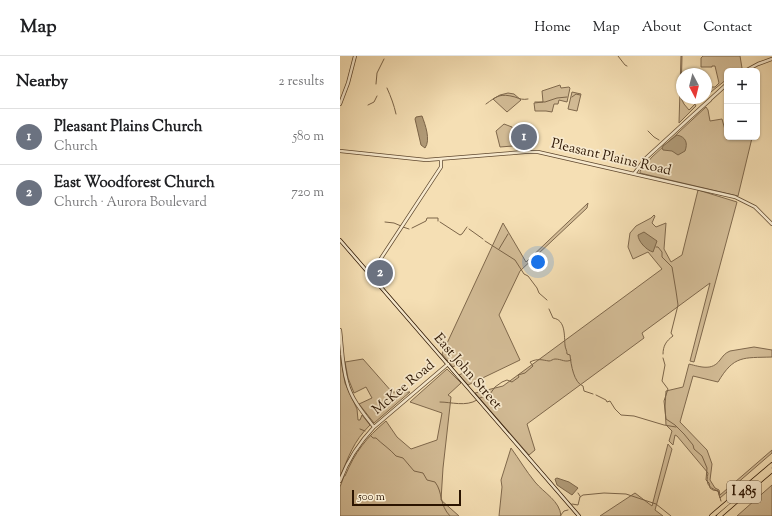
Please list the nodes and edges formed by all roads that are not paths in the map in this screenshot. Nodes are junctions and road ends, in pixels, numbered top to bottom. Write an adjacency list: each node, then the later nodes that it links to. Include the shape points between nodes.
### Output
1 (355, 56): 5 (street)
2 (772, 59): 3 (street)
3 (751, 68)
4 (724, 87): 8 (street, via 645,159)
5 (340, 104)
6 (340, 151): 7 (street, Pleasant Plains Road, via 410,159)
7 (441, 159): 8 (street, Pleasant Plains Road, via 537,152); 11 (street, via 441,167)
8 (634, 174): 9 (street, Pleasant Plains Road, via 738,198 755,207)
9 (772, 224)
10 (340, 241): 11 (street, East John Street)
11 (370, 275): 13 (street, East John Street)
12 (340, 330): 14 (street, via 348,386)
13 (448, 364): 14 (street, McKee Road); 19 (street, East John Street)
14 (374, 427): 17 (street, McKee Road, via 354,451)
15 (772, 468): 20 (highway, I 485); 21 (highway, I 485)
16 (772, 474): 18 (highway, I 485)
17 (340, 481)
18 (725, 515)
19 (579, 516)
20 (714, 516)
21 (719, 516)

